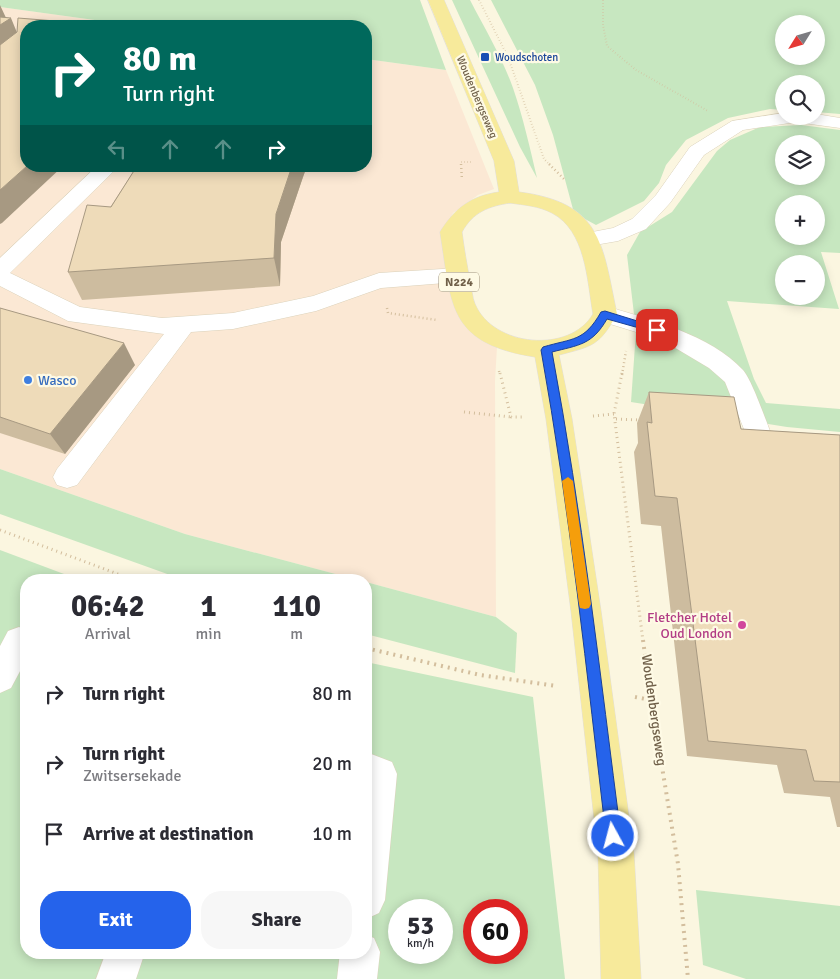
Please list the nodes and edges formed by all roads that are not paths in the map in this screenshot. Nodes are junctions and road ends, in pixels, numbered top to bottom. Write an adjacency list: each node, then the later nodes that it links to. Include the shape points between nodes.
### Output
1 (436, 0): 4 (main road, Woudenbergseweg, via 504,161)
2 (840, 123): 5 (street, via 796,117 738,125 696,150 663,199 639,224 618,234)
3 (102, 172): 6 (street)
4 (510, 197): 5 (main road, N224, via 549,203 567,212 581,225); 7 (main road, N224, via 487,200 458,220 451,232)
5 (589, 239): 9 (main road, N224)
6 (0, 270)
7 (458, 275): 10 (street, via 379,281 316,303 233,321); 11 (main road, N224, via 464,303 474,322 514,345)
8 (0, 277): 10 (street, via 76,315 162,326)
9 (605, 314): 11 (main road, N224, via 596,330 580,341); 12 (street, via 670,334 703,351 735,377 762,446)
10 (184, 325): 13 (street)
11 (546, 350): 22 (main road, via 586,611 616,854)
12 (840, 453)
13 (67, 477)
14 (20, 642): 15 (street)
15 (0, 677)
16 (372, 771): 17 (street, via 380,774)
17 (372, 846)
18 (123, 959): 20 (street)
19 (359, 959): 21 (street)
20 (116, 979)
21 (358, 979)
22 (621, 979)

